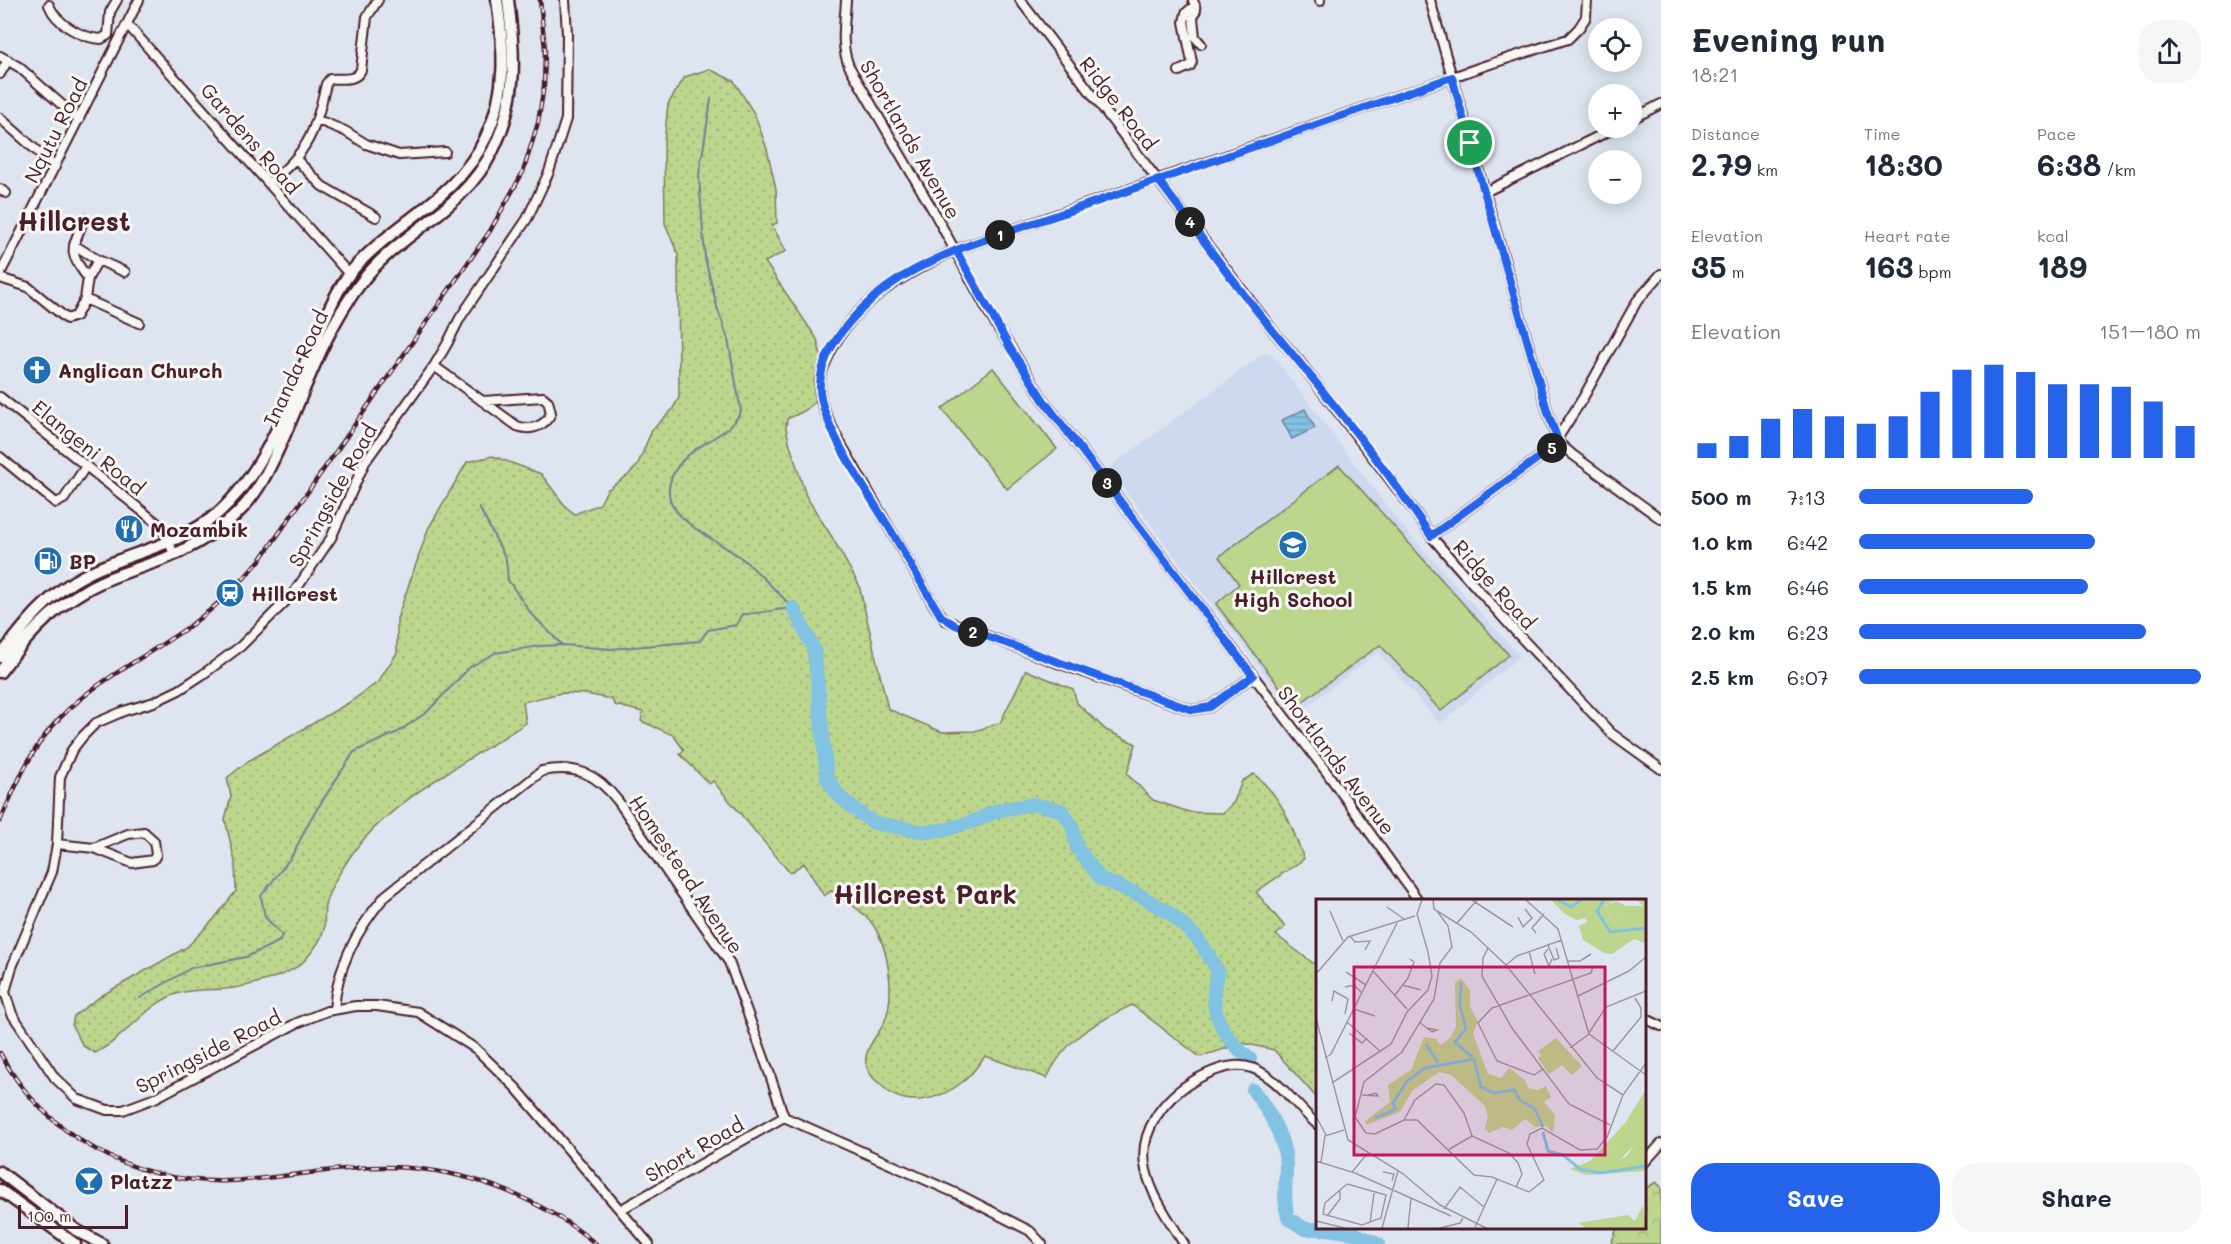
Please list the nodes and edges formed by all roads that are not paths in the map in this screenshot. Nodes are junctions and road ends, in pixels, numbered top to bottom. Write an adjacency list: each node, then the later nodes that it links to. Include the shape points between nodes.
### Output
1 (117, 0): 14 (street, via 110,12)
2 (139, 0): 13 (street, Nqutu Road)
3 (378, 0): 26 (street, via 367,17 361,70 354,78 330,79)
4 (497, 0): 40 (main road, Inanda Road, via 503,76 495,114 480,149 450,188 385,239)
5 (508, 0): 55 (main road, Inanda Road, via 514,49 513,88 503,128 477,177 452,204 375,266 350,298 256,492 230,520)
6 (565, 0): 46 (street, Springside Road, via 566,119 549,172 527,219 460,318)
7 (846, 0): 37 (street, Shortlands Avenue, via 843,37 849,66)
8 (1020, 0): 31 (street, Ridge Road)
9 (1430, 0): 21 (street)
10 (1587, 0): 21 (street, via 1586,17 1568,39)
11 (1194, 3): 16 (street, via 1193,27); 19 (street, via 1184,22 1192,62)
12 (49, 5): 14 (street, via 68,27 96,39)
13 (127, 24): 15 (street, Nqutu Road); 32 (street, Gardens Road)
14 (109, 36): 15 (street)
15 (118, 44): 25 (street, Nqutu Road)
16 (1201, 44)
17 (0, 56): 18 (street)
18 (8, 60): 20 (street); 25 (street)
19 (1179, 71)
20 (0, 74)
21 (1452, 77): 31 (street); 33 (street)
22 (1661, 104): 23 (street)
23 (1642, 114)
24 (0, 118): 30 (street)
25 (79, 120): 30 (street, Nqutu Road)
26 (318, 120): 28 (street, via 399,155); 29 (street)
27 (1596, 138): 33 (street)
28 (445, 152)
29 (296, 159): 32 (street); 34 (street, via 322,186)
30 (55, 167): 42 (street, Nqutu Road)
31 (1158, 180): 37 (street); 53 (street, Ridge Road)
32 (269, 183): 40 (street, Gardens Road)
33 (1485, 192): 49 (street)
34 (375, 217)
35 (84, 219): 36 (street)
36 (74, 245): 38 (street); 43 (street, via 74,260)
37 (956, 250): 58 (street, Shortlands Avenue, via 1044,401); 58 (street, via 900,278 855,316 842,330 823,367 820,385 825,414 941,616 955,625 1192,710 1210,707)
38 (98, 260): 39 (street); 43 (street)
39 (125, 272)
40 (349, 274): 54 (main road, Inanda Road, via 256,470 229,503)
41 (1661, 274): 49 (street, via 1637,301)
42 (0, 276): 44 (street, via 28,287 69,319 76,316)
43 (88, 278): 44 (street)
44 (85, 299): 45 (street)
45 (139, 323)
46 (434, 366): 48 (street); 60 (street, Springside Road, via 365,462 331,538 293,594 241,646 202,675 154,702 96,723 83,736 60,777)
47 (0, 397): 51 (street, Elangeni Road)
48 (482, 401): 48 (street, via 543,397 551,413 542,424 522,428)
49 (1558, 441): 52 (street); 53 (street)
50 (0, 457): 51 (street, via 56,502)
51 (86, 466): 54 (street, Elangeni Road, via 162,527)
52 (1661, 519)
53 (1431, 536): 59 (street, Ridge Road, via 1611,733)
54 (170, 542): 55 (street, Elangeni Road); 56 (main road, Inanda Road, via 101,567 67,586 27,622)
55 (174, 554): 57 (main road, Inanda Road, via 76,596 42,622)
56 (0, 657)
57 (0, 672)
58 (1253, 676): 62 (street, Shortlands Avenue)
59 (1661, 769)
60 (57, 844): 61 (street); 63 (street, Springside Road, via 52,872 5,992 12,1014 39,1057 77,1099 107,1110 139,1105 297,1023)
61 (94, 848): 61 (street, via 144,832 154,841 156,855 153,860 132,863)
62 (1417, 899)
63 (334, 1009): 66 (street, Homestead Avenue, via 338,982 352,944 385,896 542,771 571,769 599,780 609,790 723,952); 72 (street, Springside Road, via 377,1006 418,1012 476,1049 516,1088)
64 (1646, 1019): 65 (street)
65 (1661, 1026)
66 (784, 1117): 72 (street, Short Road); 76 (street, via 962,1196 1030,1231)
67 (1316, 1124): 77 (street, via 1264,1074 1247,1066 1211,1072 1166,1102 1147,1137 1145,1170 1159,1203)
68 (1661, 1144): 69 (street)
69 (1646, 1161)
70 (0, 1172): 73 (main road)
71 (0, 1190): 73 (main road)
72 (620, 1210): 75 (street, Springside Road)
73 (80, 1241): 74 (main road)
74 (102, 1244)
75 (649, 1244)
76 (1042, 1244)
77 (1184, 1244)

